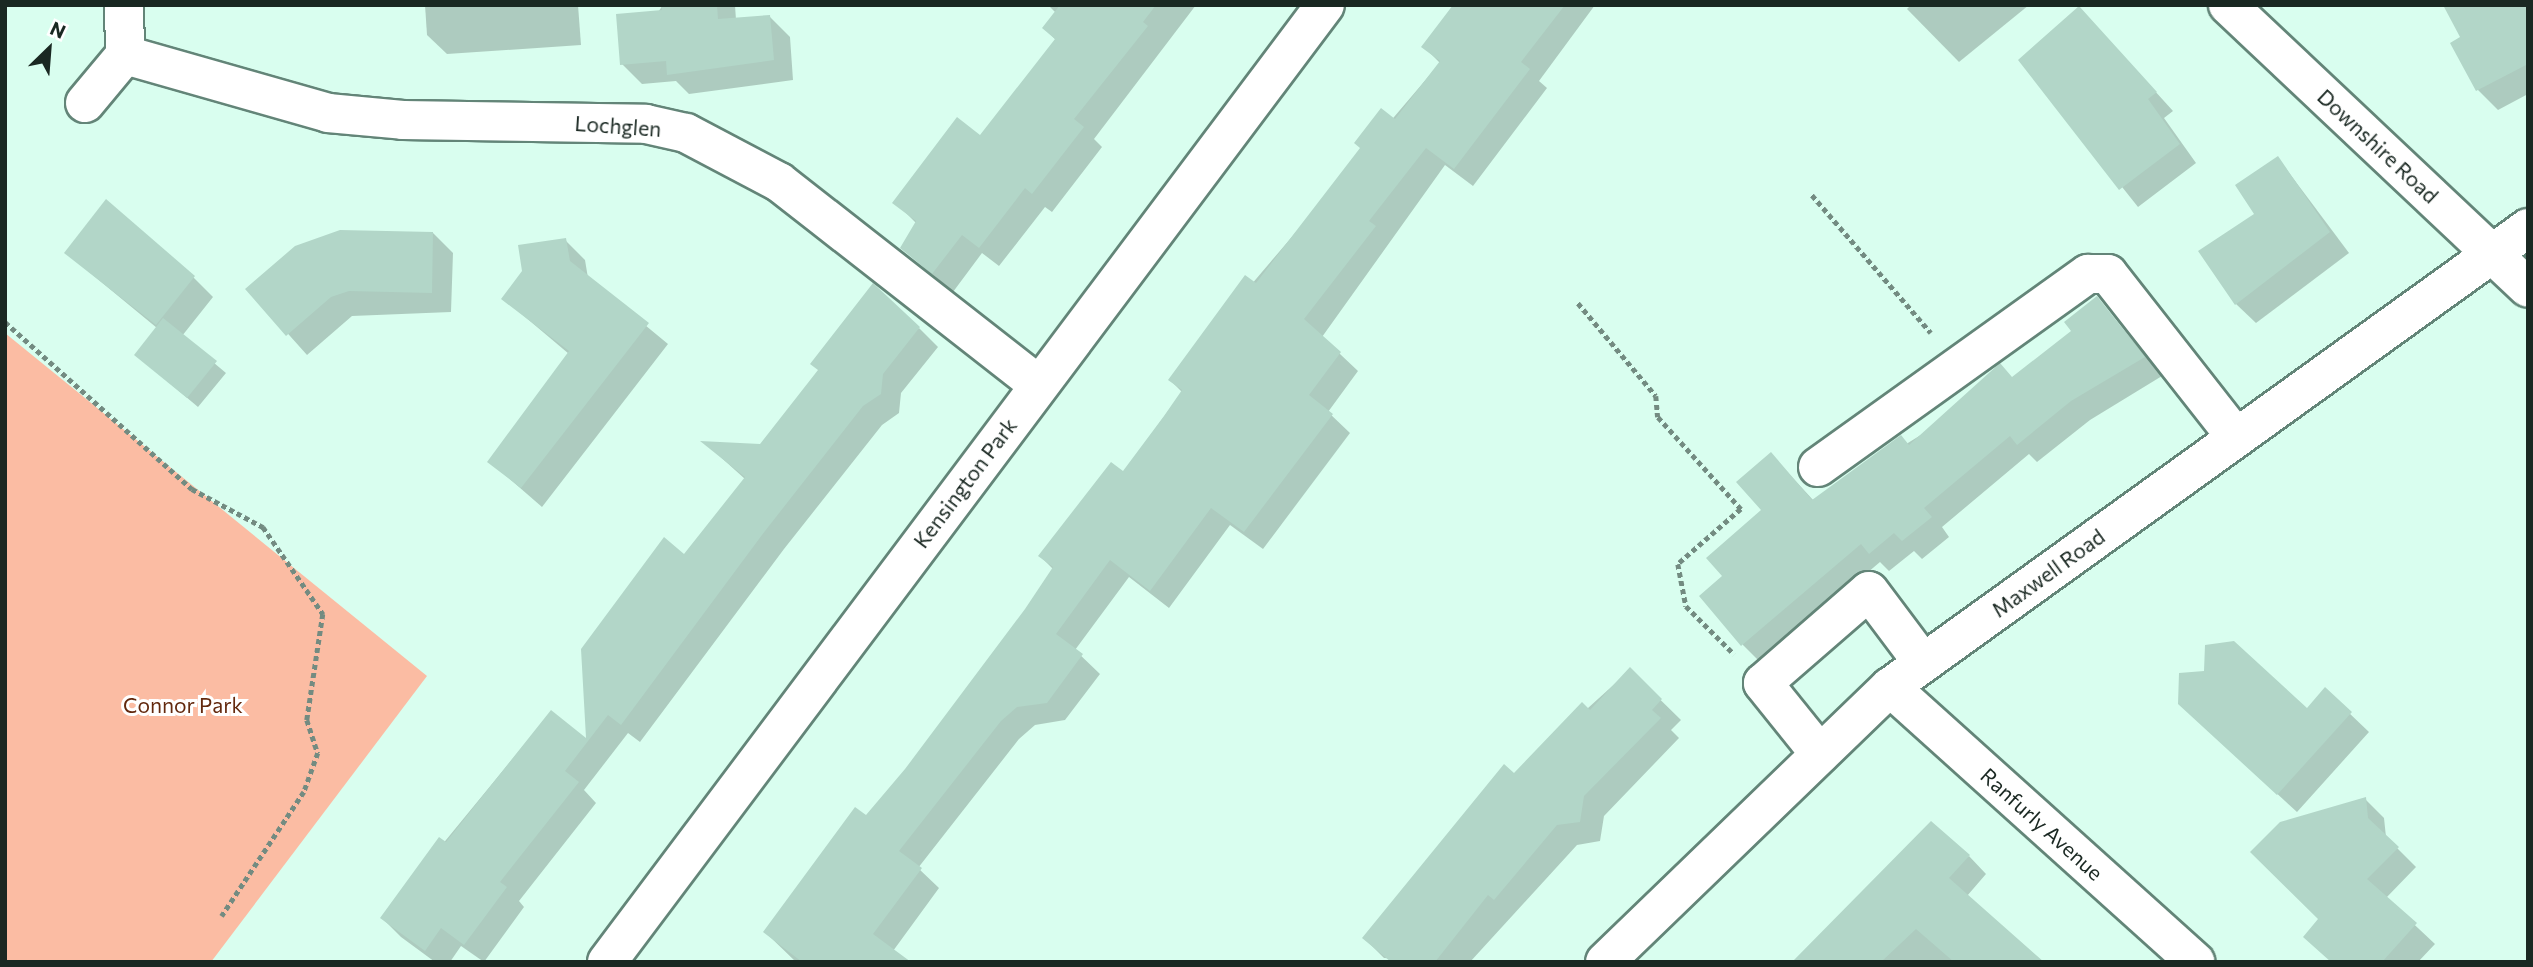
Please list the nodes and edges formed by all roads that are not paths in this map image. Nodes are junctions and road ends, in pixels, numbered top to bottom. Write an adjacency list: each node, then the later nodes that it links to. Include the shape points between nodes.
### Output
1 (124, 5): 4 (street)
2 (1325, 5): 9 (street, Kensington Park)
3 (2228, 5): 7 (street, Downshire Road)
4 (125, 55): 5 (street); 9 (street, Lochglen, via 340,114 646,124 686,133 779,182)
5 (85, 103)
6 (2528, 228): 7 (street, Maxwell Road)
7 (2491, 253): 8 (street, Downshire Road); 10 (street, Maxwell Road)
8 (2528, 288)
9 (1038, 384): 15 (street, Kensington Park)
10 (2236, 437): 11 (street, via 2108,274 2088,274); 12 (street, Maxwell Road)
11 (1818, 467)
12 (1923, 663): 13 (street, Maxwell Road); 14 (street, via 1868,591 1763,683)
13 (1890, 687): 14 (street, Maxwell Road); 17 (street, Ranfurly Avenue)
14 (1820, 754): 16 (street, Maxwell Road)
15 (607, 962)
16 (1605, 962)
17 (2195, 962)

